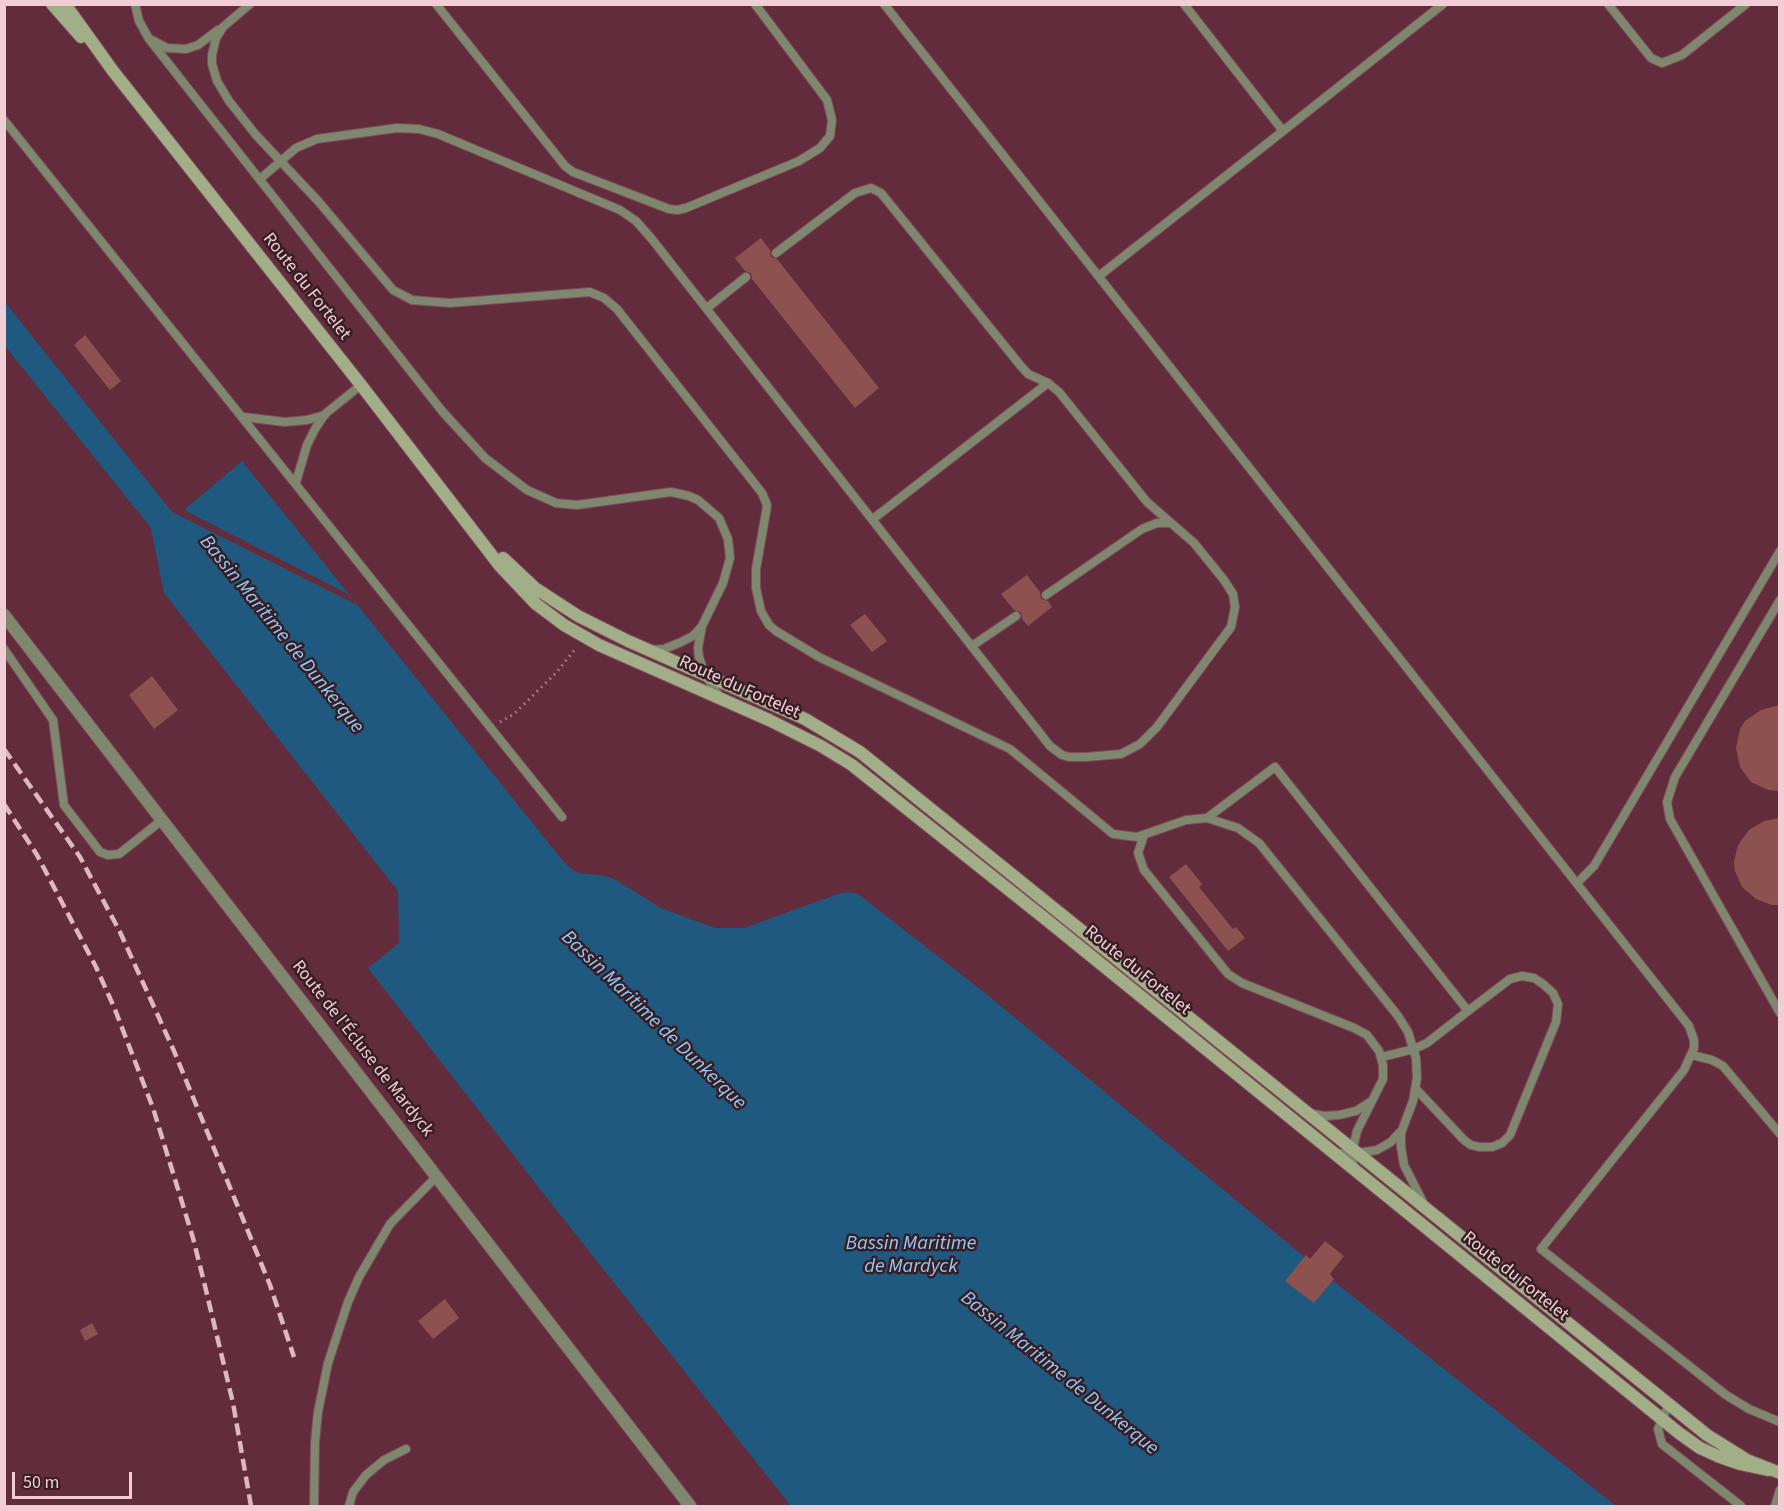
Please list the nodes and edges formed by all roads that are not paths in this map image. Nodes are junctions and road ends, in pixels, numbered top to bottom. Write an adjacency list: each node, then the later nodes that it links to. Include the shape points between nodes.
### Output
1 (52, 4): 14 (main road, Route du Fortelet)
2 (65, 4): 14 (main road, Route du Fortelet)
3 (135, 4): 13 (lane)
4 (250, 4): 12 (lane)
5 (436, 4): 6 (lane, via 565,166 673,210 800,161 830,136 832,120 827,100)
6 (755, 4)
7 (884, 4): 20 (lane)
8 (1184, 4): 16 (lane)
9 (1443, 4): 16 (lane)
10 (1608, 4): 11 (lane, via 1651,58 1662,63 1682,56)
11 (1746, 4)
12 (231, 20): 13 (lane, via 186,50 167,48); 17 (lane, via 213,47 214,72 236,111)
13 (149, 39): 18 (lane)
14 (113, 71): 24 (main road, Route du Fortelet)
15 (4, 120): 26 (lane)
16 (1283, 131): 20 (lane)
17 (280, 162): 18 (lane); 22 (lane, via 303,144 317,139 397,128 438,134 620,210 636,221); 45 (lane, via 388,285 404,298 461,303 583,291 611,302 762,493 766,512 756,588 758,604 769,625 800,647 1010,749 1108,831 1124,837)
18 (260, 179): 36 (lane, via 459,430 485,458 518,483 556,504 577,505 671,492 689,496 712,510 726,531 730,558 723,583)
19 (777, 253): 23 (lane, via 855,193 866,188 876,190 1020,365 1033,377)
20 (1099, 276): 46 (lane)
21 (746, 277): 22 (lane)
22 (707, 308): 28 (lane)
23 (1048, 383): 28 (lane); 29 (lane, via 1147,502)
24 (361, 385): 25 (lane); 30 (main road, Route du Fortelet)
25 (326, 414): 26 (lane, via 285,422); 27 (lane, via 307,445)
26 (244, 417): 27 (lane)
27 (296, 482): 42 (lane)
28 (873, 519): 37 (lane)
29 (1172, 524): 32 (lane, via 1157,523 1142,529); 37 (lane, via 1194,543 1224,580 1233,594 1235,614 1227,634 1161,722 1133,749 1086,757 1069,757 1056,751)
30 (470, 525): 39 (main road, Route du Fortelet, via 547,597); 41 (main road, Route du Fortelet, via 500,566 553,618 584,637)
31 (1779, 551): 46 (lane, via 1594,866)
32 (1046, 595)
33 (1779, 600): 48 (lane, via 1674,777 1667,802 1670,819)
34 (4, 615): 44 (street, Route de l'Écluse de Mardyck)
35 (1016, 616): 37 (lane)
36 (702, 626): 39 (lane, via 686,640); 40 (lane, via 698,648)
37 (972, 646)
38 (4, 649): 44 (lane, via 53,720 64,805 95,848 104,855 119,854)
39 (647, 650): 40 (main road, Route du Fortelet)
40 (705, 675): 41 (lane); 54 (main road, Route du Fortelet, via 817,725 860,752)
41 (723, 700): 57 (main road, Route du Fortelet, via 808,739 852,765)
42 (562, 817)
43 (1206, 818): 45 (lane, via 1186,820); 47 (lane, via 1275,767); 49 (lane, via 1245,832 1268,851 1398,1017)
44 (162, 820): 60 (street, Route de l'Écluse de Mardyck)
45 (1144, 835): 51 (lane, via 1138,853 1144,870 1228,974 1361,1031)
46 (1577, 883): 50 (lane, via 1689,1026 1694,1040)
47 (1468, 1011): 49 (lane); 52 (lane, via 1515,977 1538,980 1556,999 1556,1022 1513,1131 1498,1145 1471,1145)
48 (1779, 1013)
49 (1414, 1049): 51 (lane); 52 (lane)
50 (1692, 1055): 56 (lane, via 1723,1066); 64 (lane, via 1541,1249 1726,1395)
51 (1382, 1057): 53 (lane, via 1383,1079)
52 (1416, 1089): 55 (lane)
53 (1373, 1099): 54 (lane, via 1362,1108 1339,1116); 58 (lane, via 1357,1131)
54 (1308, 1113): 58 (main road, Route du Fortelet)
55 (1404, 1125): 58 (lane, via 1385,1146); 61 (lane, via 1402,1156)
56 (1779, 1134)
57 (1333, 1152): 58 (lane); 59 (main road, Route du Fortelet)
58 (1355, 1152): 59 (lane); 61 (main road, Route du Fortelet)
59 (1353, 1169): 63 (main road, Route du Fortelet)
60 (437, 1176): 68 (lane, via 390,1224 359,1277 342,1317 318,1412); 70 (street, Route de l'Écluse de Mardyck)
61 (1425, 1207): 62 (main road, Route du Fortelet)
62 (1669, 1404): 63 (lane); 66 (main road, Route du Fortelet, via 1726,1448)
63 (1661, 1419): 66 (main road, Route du Fortelet, via 1710,1453); 71 (lane, via 1658,1434 1662,1444)
64 (1779, 1422)
65 (406, 1449): 69 (lane, via 366,1475 353,1492)
66 (1774, 1471)
67 (1779, 1490): 72 (lane)
68 (314, 1506)
69 (349, 1506)
70 (690, 1506)
71 (1741, 1506)
72 (1775, 1506)

